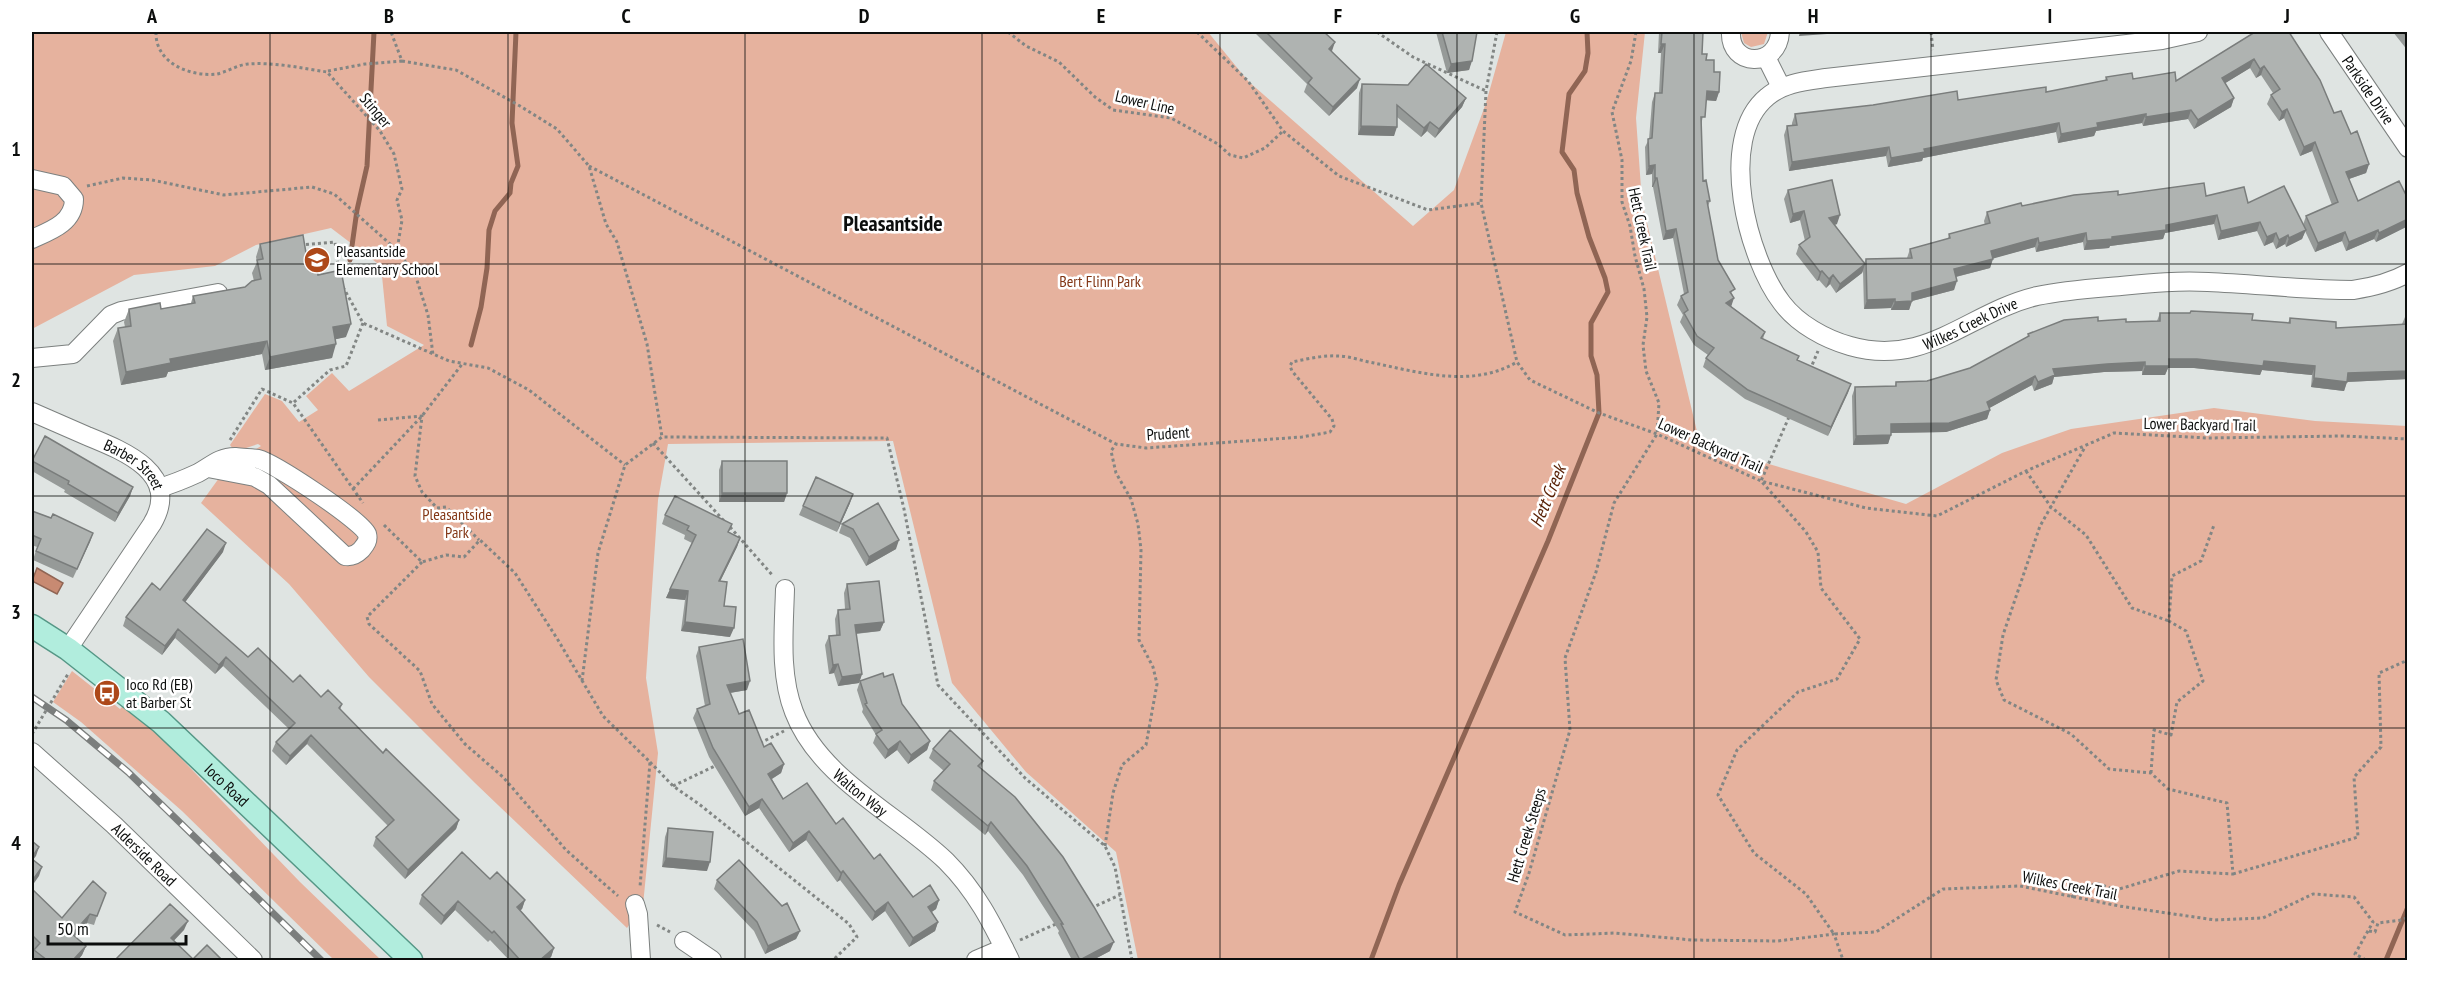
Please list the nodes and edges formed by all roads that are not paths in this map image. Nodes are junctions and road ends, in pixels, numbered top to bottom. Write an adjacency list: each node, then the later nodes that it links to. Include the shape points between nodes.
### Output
1 (1731, 32): 5 (street, via 1732,44 1743,56)
2 (1780, 32): 5 (street, via 1777,47)
3 (2198, 32): 6 (street, Wilkes Creek Drive, via 2162,40 1805,81)
4 (2329, 32): 7 (street, Parkside Drive)
5 (1766, 57): 6 (street)
6 (1781, 87): 10 (street, Wilkes Creek Drive, via 1760,104 1742,139 1739,162 1752,238 1767,280 1783,305 1806,326 1848,345 1889,352 1920,346 2011,304 2064,291 2178,282 2353,290 2394,281)
7 (2408, 148)
8 (32, 179): 9 (street, via 63,186 71,193 74,205 67,219 56,228)
9 (32, 239)
10 (2408, 273)
11 (238, 289): 12 (street, via 121,311 111,315 73,354)
12 (32, 358)
13 (32, 412): 15 (street, Barber Street, via 117,448 151,472)
14 (208, 468): 14 (street, via 255,477 269,484 345,556 359,552 368,542 363,528 350,517 258,459 233,457 216,461); 15 (street)
15 (159, 489): 18 (street, Barber Street, via 158,514)
16 (785, 589): 22 (street, Walton Way, via 783,649 787,686 799,724 835,771 946,861 988,914)
17 (32, 626): 18 (main road, Ioco Road)
18 (69, 659): 24 (main road, Ioco Road, via 161,722)
19 (32, 752): 23 (street, Alderside Road, via 114,825)
20 (637, 909): 25 (street)
21 (684, 941): 26 (street)
22 (1007, 954): 27 (street)
23 (253, 960)
24 (411, 960)
25 (641, 960)
26 (712, 960)
27 (975, 960)

